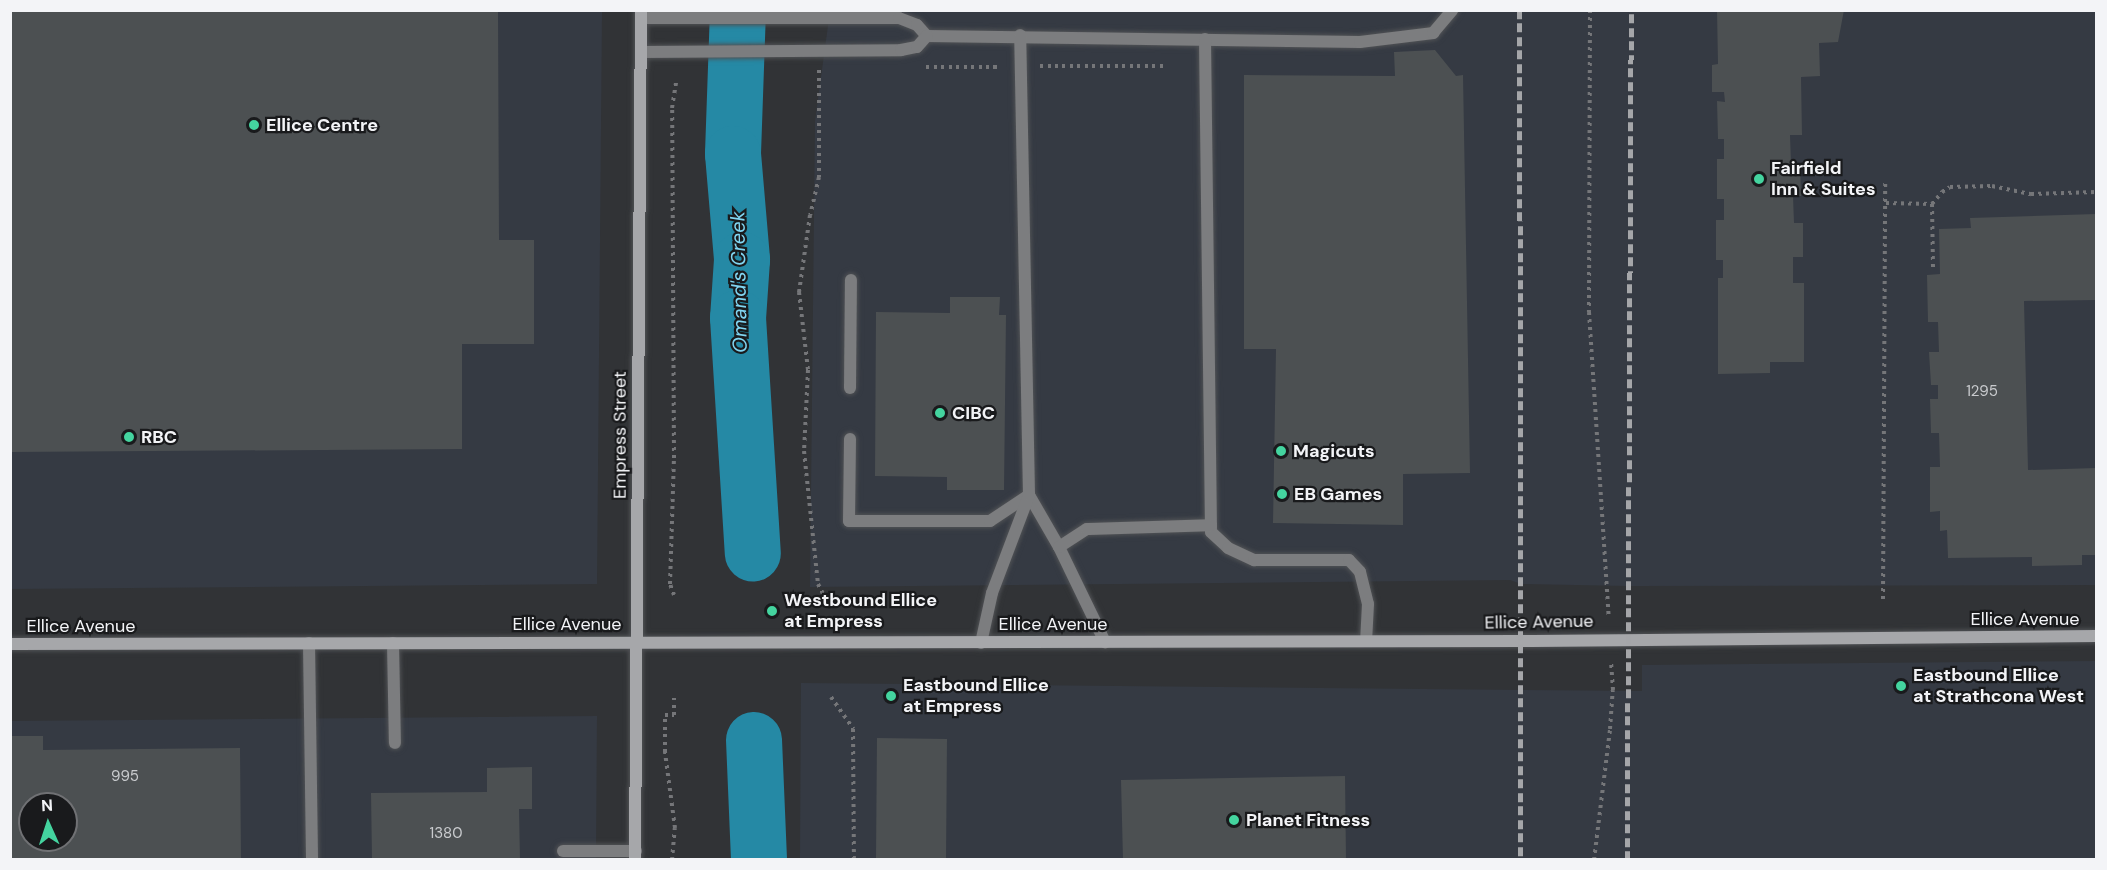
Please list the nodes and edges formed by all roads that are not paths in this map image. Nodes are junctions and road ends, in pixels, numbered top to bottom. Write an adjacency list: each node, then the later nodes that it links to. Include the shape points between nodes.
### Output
1 (1452, 10): 6 (lane, via 1433,33 1360,42)
2 (641, 14): 3 (lane, via 700,20); 7 (main road, Empress Street)
3 (848, 15): 5 (lane, via 899,18 916,25)
4 (1020, 35): 5 (lane); 6 (lane); 11 (lane)
5 (927, 36): 7 (lane, via 917,47 902,50)
6 (1205, 39): 12 (lane)
7 (641, 52): 16 (main road, Empress Street)
8 (851, 280): 9 (lane)
9 (850, 388)
10 (850, 439): 11 (lane, via 849,521 990,521)
11 (1029, 495): 13 (lane); 20 (lane, via 992,593)
12 (1211, 525): 13 (lane, via 1087,529); 15 (lane, via 1211,532 1228,548 1254,560 1349,560 1360,572 1368,604)
13 (1059, 547): 17 (lane)
14 (2097, 636): 15 (main road, Ellice Avenue)
15 (1366, 641): 17 (main road, Ellice Avenue)
16 (636, 642): 19 (main road, Ellice Avenue); 20 (main road, Ellice Avenue); 24 (main road, Empress Street)
17 (1104, 642): 20 (main road, Ellice Avenue)
18 (309, 643): 19 (main road, Ellice Avenue); 21 (main road, Ellice Avenue); 25 (lane)
19 (393, 643): 22 (lane)
20 (981, 643)
21 (10, 644)
22 (394, 743)
23 (562, 851): 24 (lane)
24 (636, 855)
25 (312, 860)

